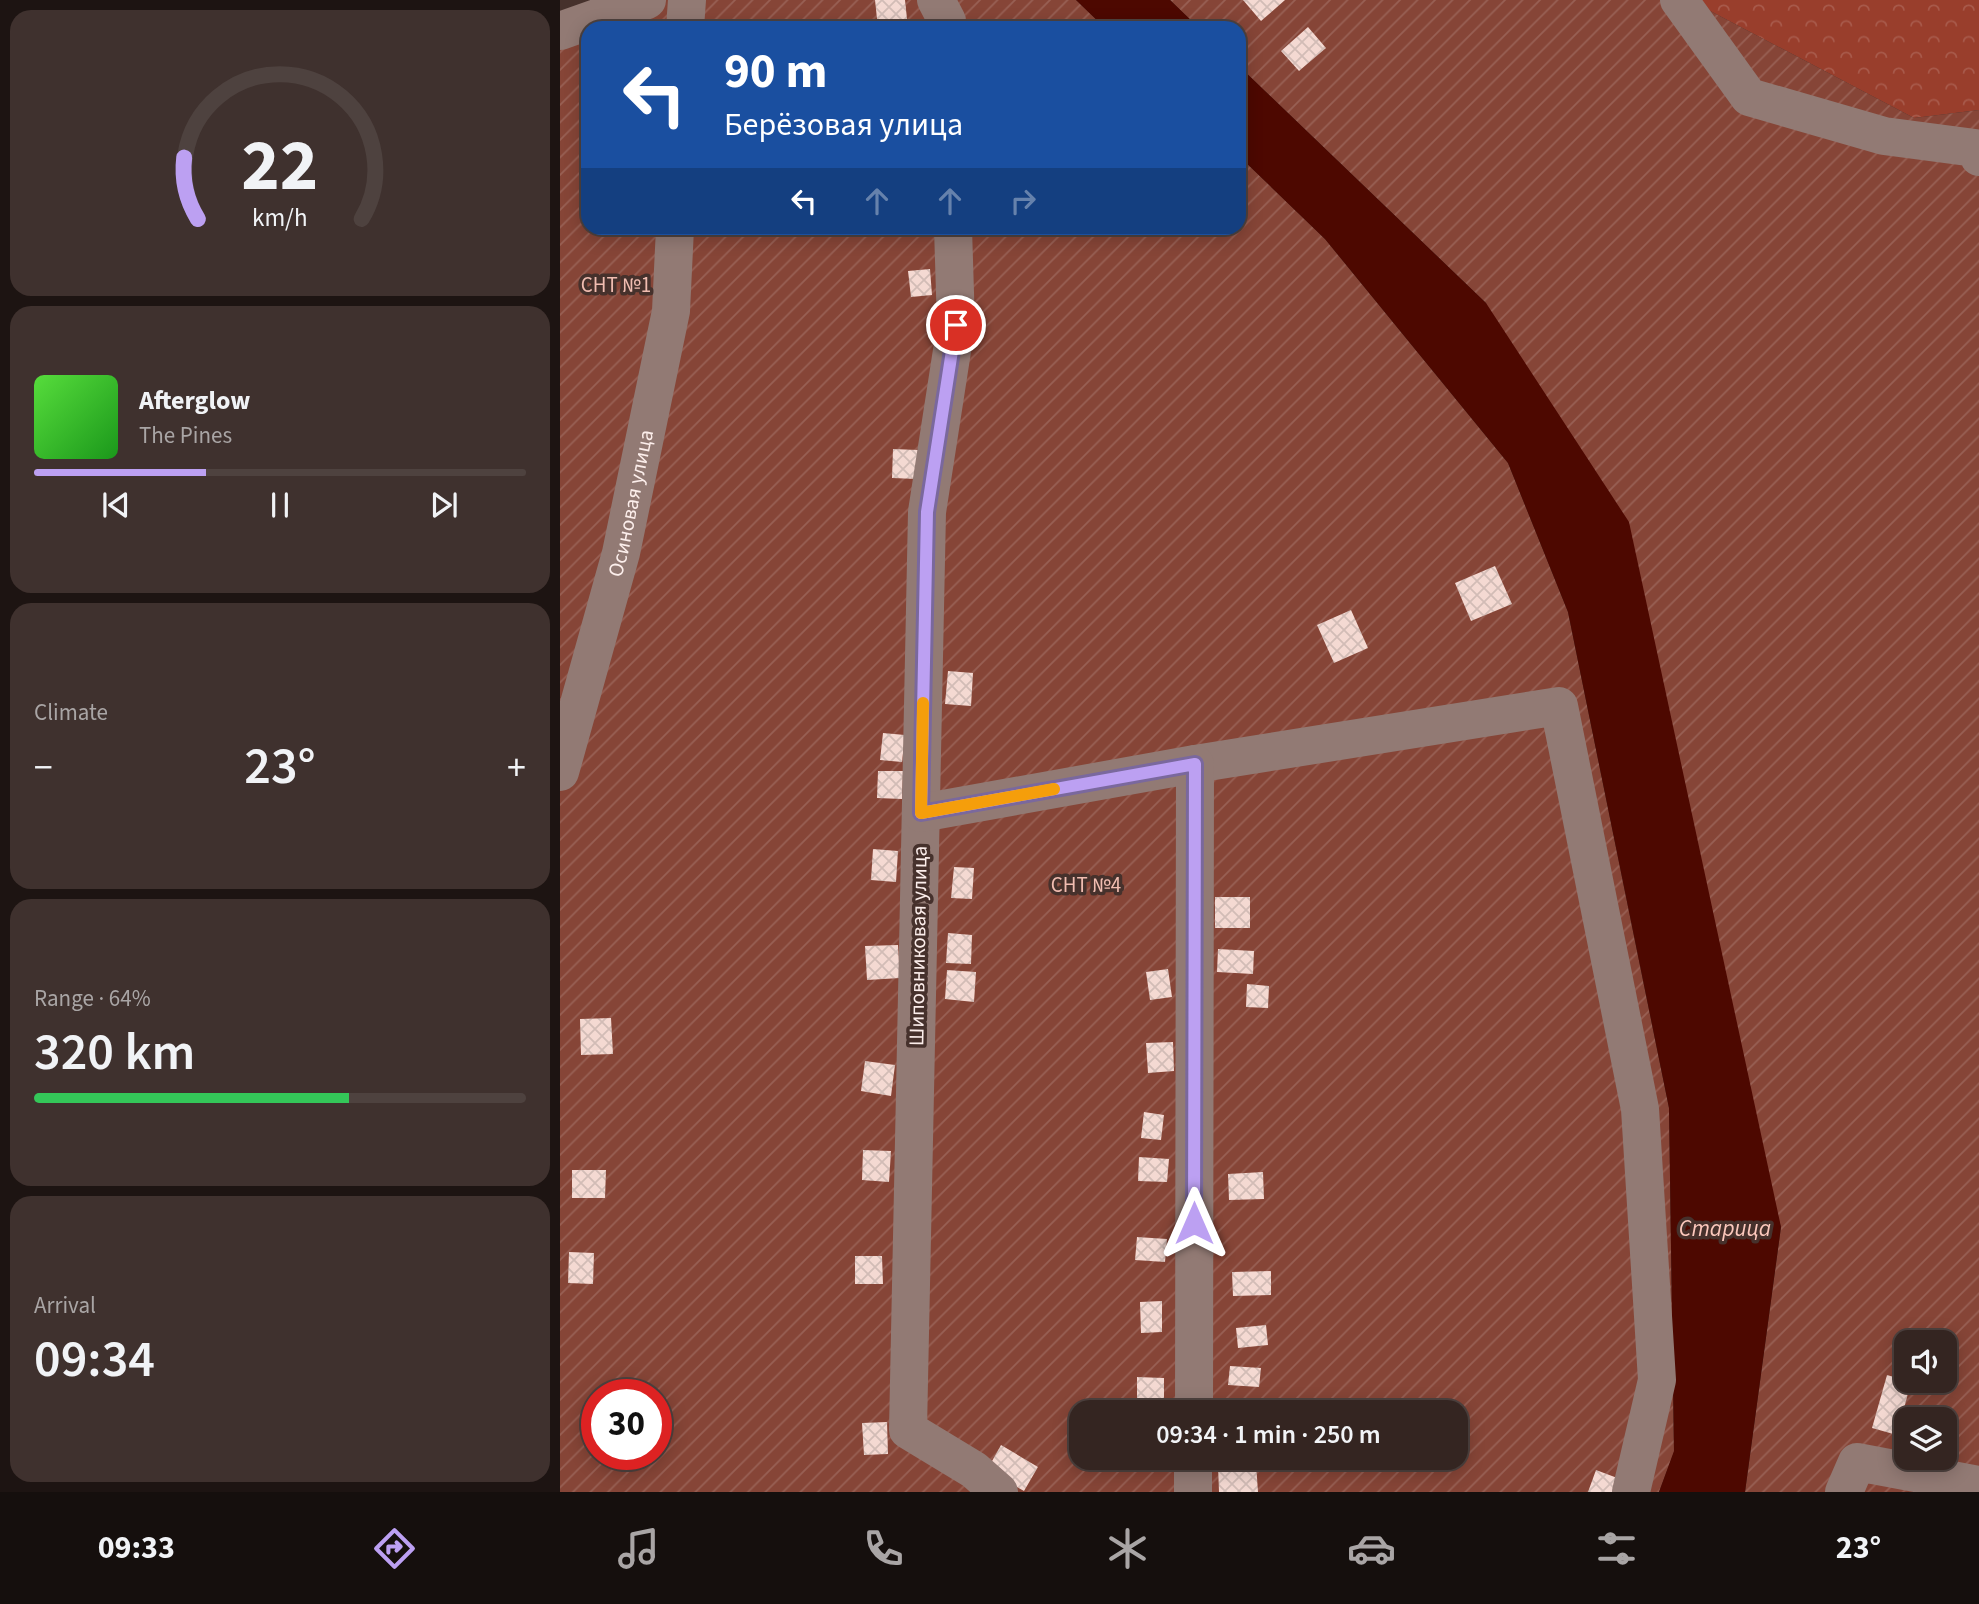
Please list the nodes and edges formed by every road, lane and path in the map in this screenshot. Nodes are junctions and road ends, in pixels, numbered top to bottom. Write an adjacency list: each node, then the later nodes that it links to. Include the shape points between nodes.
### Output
1 (647, 0): 5 (street)
2 (687, 0): 6 (street)
3 (936, 0): 7 (street)
4 (1679, 0): 10 (street, via 1749,97 1884,136 1975,148)
5 (588, 21)
6 (686, 21)
7 (946, 21)
8 (581, 24): 9 (street)
9 (560, 31)
10 (1979, 157)
11 (675, 235): 14 (street, Осиновая улица, via 671,311 621,553)
12 (953, 235): 15 (street, Шиповниковая улица, via 956,325 927,512)
13 (1195, 764): 15 (street); 16 (street); 21 (street, via 1559,706 1640,1109 1657,1380)
14 (560, 772)
15 (921, 813): 19 (street, Шиповниковая улица, via 908,1430 974,1470)
16 (1194, 1400)
17 (1194, 1470): 20 (street)
18 (1979, 1485): 22 (street, via 1857,1462)
19 (999, 1492)
20 (1193, 1492)
21 (1631, 1492)
22 (1844, 1492)

